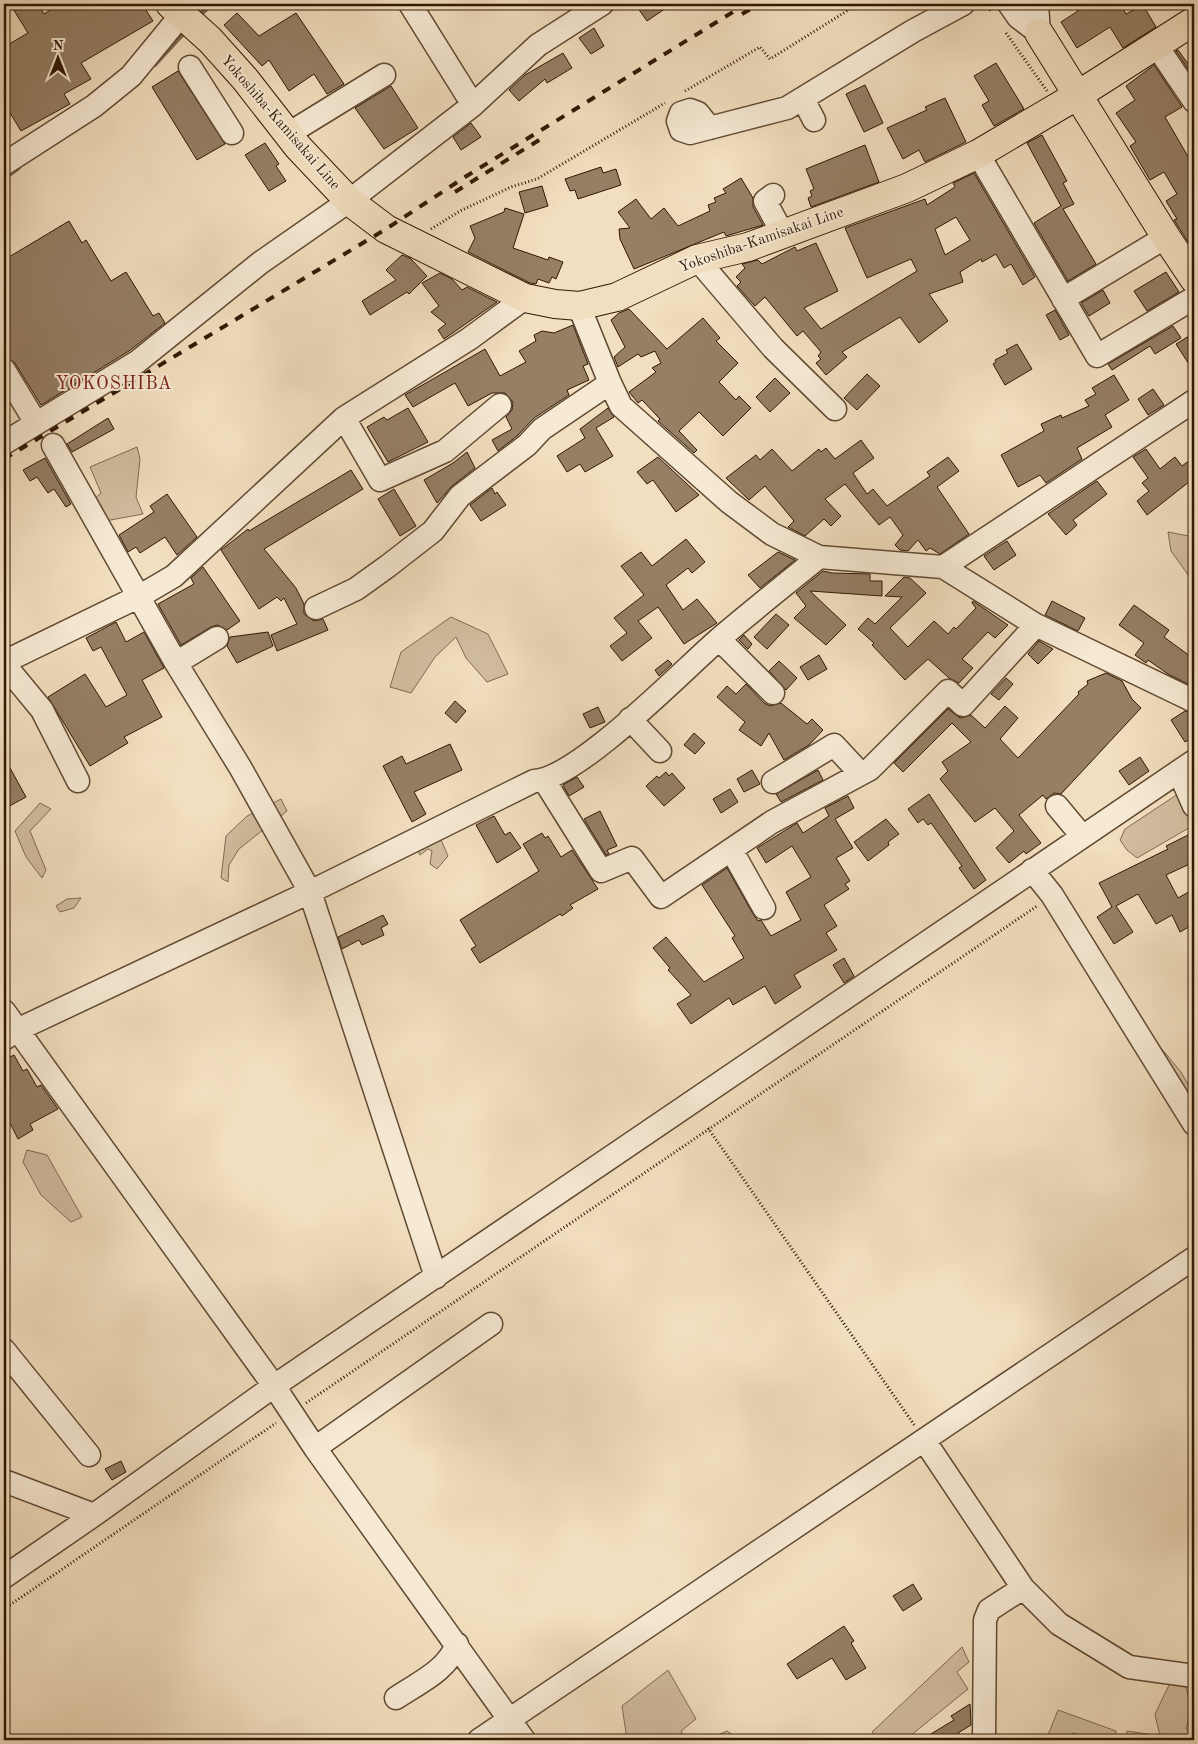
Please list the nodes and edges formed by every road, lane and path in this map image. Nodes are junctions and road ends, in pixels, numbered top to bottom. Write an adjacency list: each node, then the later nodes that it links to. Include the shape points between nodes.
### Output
1 (410, 4): 20 (street)
2 (602, 4): 20 (street, via 538,45)
3 (858, 4): 15 (path, via 770,59 760,47)
4 (963, 4): 16 (street)
5 (986, 4): 7 (path)
6 (1037, 4): 11 (street)
7 (1000, 8): 11 (street)
8 (176, 9): 24 (main road, Yokoshiba-Kamisakai Line, via 245,79); 26 (street, via 131,76 94,106)
9 (1194, 21): 12 (main road, Yokoshiba-Kamisakai Line)
10 (1003, 28): 19 (path)
11 (1039, 33): 19 (main road)
12 (1156, 45): 18 (street); 19 (main road, Yokoshiba-Kamisakai Line)
13 (190, 67): 23 (street)
14 (384, 75): 24 (street)
15 (678, 95)
16 (803, 98): 21 (street); 22 (street, via 788,108)
17 (670, 100): 31 (path, via 537,179 460,211)
18 (1194, 100)
19 (1068, 101): 25 (main road, Yokoshiba-Kamisakai Line); 30 (main road)
20 (473, 106): 28 (street)
21 (814, 120)
22 (710, 128)
23 (232, 133)
24 (288, 134): 28 (main road, Yokoshiba-Kamisakai Line)
25 (978, 154): 29 (main road, Yokoshiba-Kamisakai Line, via 907,188); 36 (street)
26 (4, 164)
27 (774, 195): 29 (street, via 765,202)
28 (349, 201): 31 (main road, Yokoshiba-Kamisakai Line, via 386,229); 44 (street, via 260,263 136,362)
29 (783, 234): 32 (main road, Yokoshiba-Kamisakai Line)
30 (1166, 237): 33 (main road); 36 (street)
31 (412, 242): 34 (main road, Yokoshiba-Kamisakai Line)
32 (697, 260): 37 (main road, Yokoshiba-Kamisakai Line, via 617,296); 42 (street, via 774,348)
33 (1194, 279)
34 (525, 298): 37 (main road, Yokoshiba-Kamisakai Line); 43 (street, via 469,339)
35 (1194, 298): 36 (street, via 1097,356)
36 (1063, 299)
37 (579, 306): 39 (street)
38 (4, 370): 44 (street)
39 (610, 383): 47 (street, via 621,406 729,502 772,534); 50 (street, via 542,428 527,445 460,496 433,531 388,566 356,589)
40 (1194, 401): 48 (street)
41 (500, 405): 43 (street, via 445,450 380,480)
42 (835, 409)
43 (344, 418): 49 (street, via 193,560 174,576)
44 (36, 423): 45 (street)
45 (4, 443)
46 (53, 446): 49 (street)
47 (820, 557): 48 (street); 53 (street)
48 (943, 568): 51 (street)
49 (140, 596): 54 (street); 55 (street)
50 (316, 608)
51 (1036, 625): 57 (street); 60 (street, via 963,705 948,691 870,769)
52 (217, 638): 55 (street)
53 (719, 640): 56 (street); 58 (street)
54 (4, 663): 62 (street, via 42,710)
55 (176, 663): 69 (street, via 240,767)
56 (773, 693)
57 (1194, 701)
58 (630, 719): 59 (street); 61 (street, via 591,754)
59 (660, 751)
60 (860, 773): 63 (street, via 834,745); 67 (street, via 772,822)
61 (544, 780): 67 (street, via 601,871 632,858 661,897); 69 (street, via 534,780)
62 (78, 781)
63 (774, 782)
64 (1189, 783): 66 (street)
65 (1057, 806): 66 (street)
66 (1082, 836): 68 (street)
67 (732, 851): 71 (street)
68 (1032, 870): 70 (street); 77 (street)
69 (310, 892): 73 (street); 77 (street)
70 (1052, 895): 74 (street); 75 (path)
71 (764, 908)
72 (4, 1011): 73 (street)
73 (11, 1034): 80 (street)
74 (1194, 1124)
75 (708, 1128): 81 (path); 82 (path)
76 (1194, 1258): 82 (street)
77 (436, 1278): 80 (street)
78 (491, 1324): 83 (street)
79 (4, 1350): 84 (street)
80 (274, 1386): 81 (street); 86 (street)
81 (292, 1412): 83 (street); 89 (path)
82 (924, 1440): 88 (street); 93 (street)
83 (315, 1448): 90 (street)
84 (90, 1455)
85 (4, 1481): 86 (street)
86 (94, 1515): 87 (street)
87 (4, 1577)
88 (1023, 1588): 91 (street, via 1059,1624 1129,1667); 96 (street, via 989,1610 985,1620)
89 (4, 1609)
90 (457, 1644): 92 (street, via 444,1666); 93 (street)
91 (1194, 1676)
92 (396, 1698)
93 (510, 1719): 94 (street); 95 (street)
94 (479, 1740)
95 (524, 1740)
96 (984, 1740)

